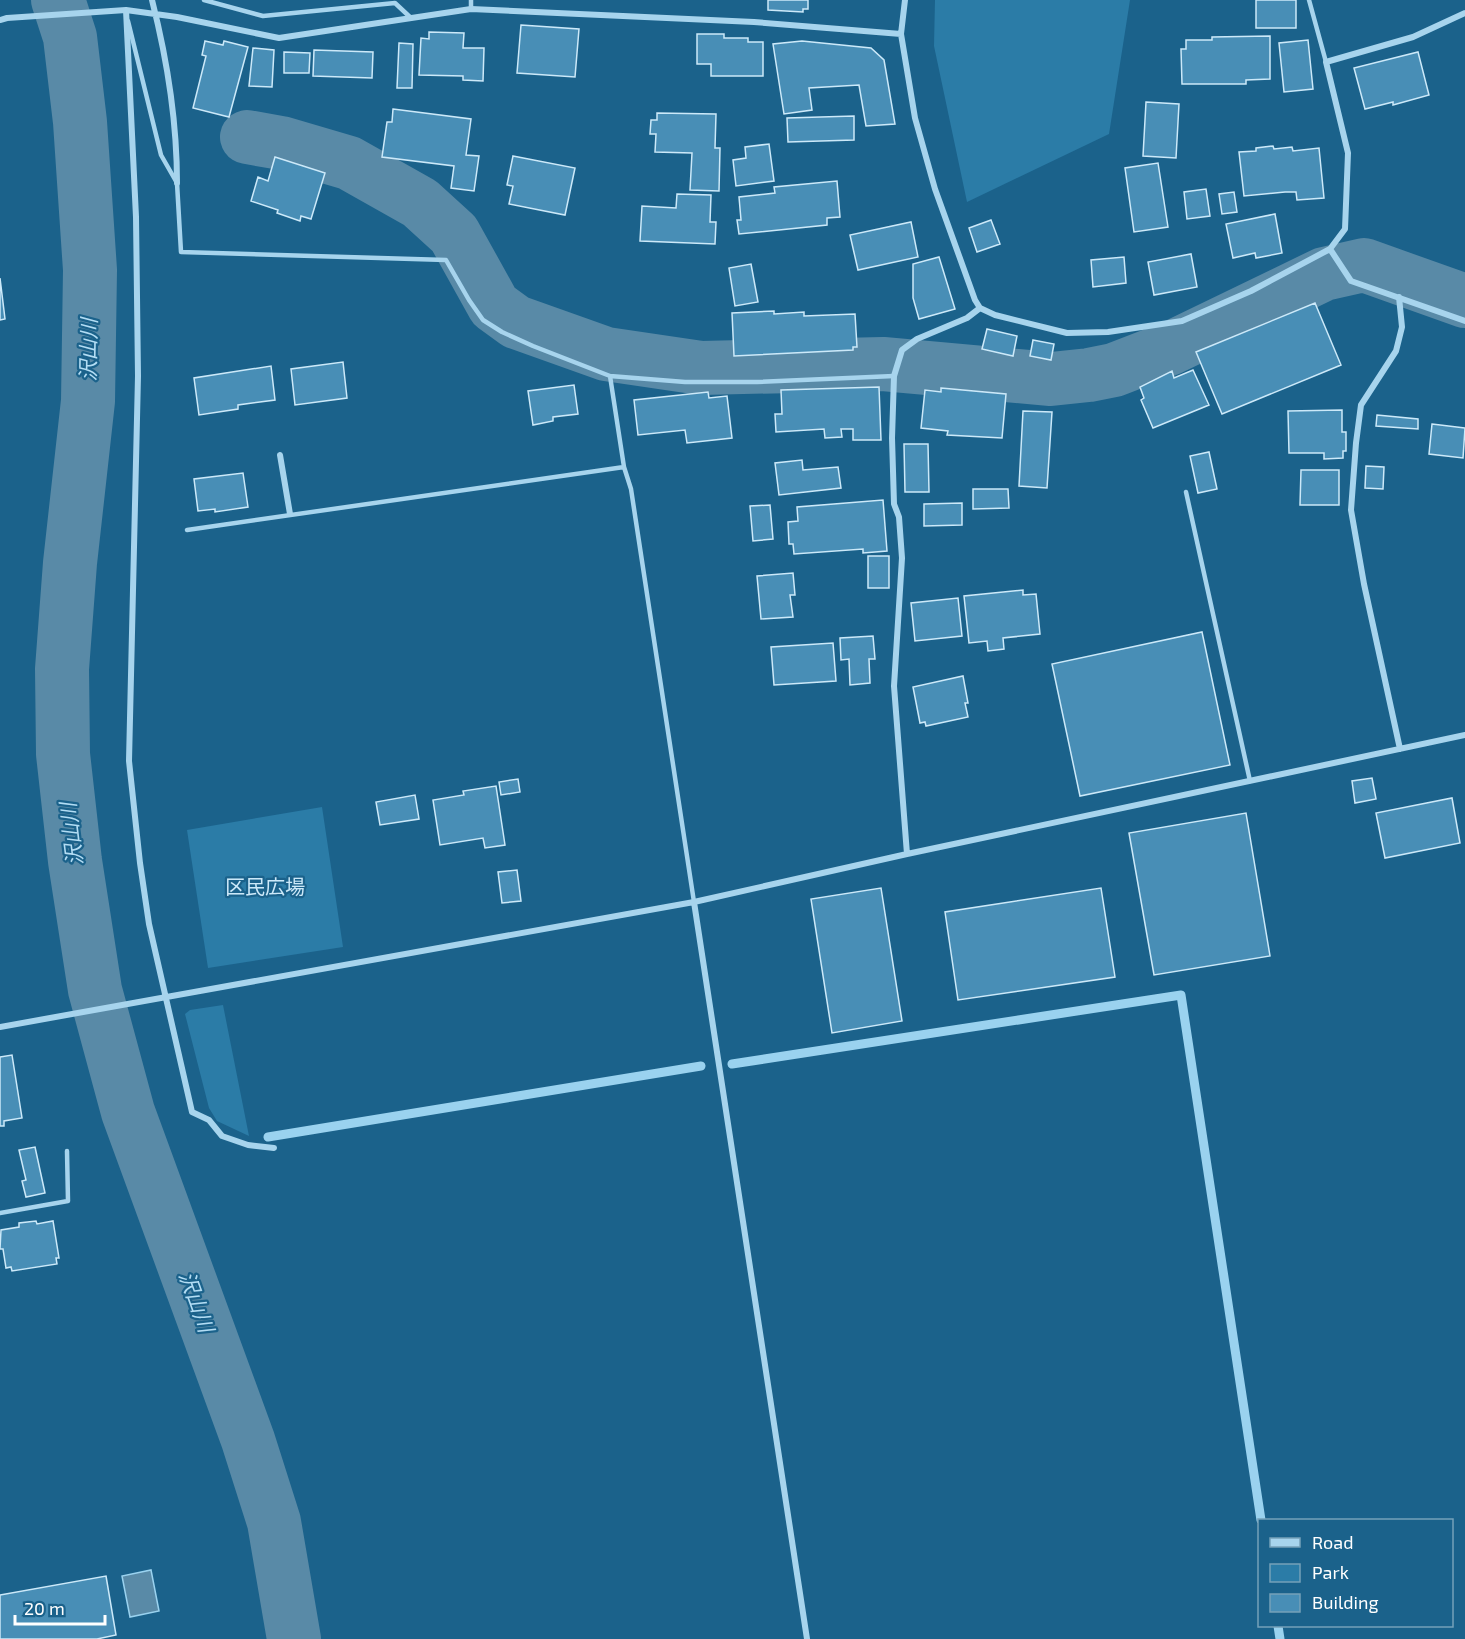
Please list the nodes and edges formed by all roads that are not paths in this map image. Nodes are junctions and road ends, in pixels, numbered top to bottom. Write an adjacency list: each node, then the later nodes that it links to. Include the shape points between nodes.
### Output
1 (152, 0): 9 (street)
2 (204, 0): 10 (lane, via 263,16 395,3)
3 (471, 0): 7 (lane)
4 (905, 0): 12 (street)
5 (1309, 0): 13 (lane)
6 (126, 9): 9 (street); 11 (street); 14 (lane, via 161,154); 31 (street, via 136,217 138,376 129,760 149,924)
7 (471, 9): 10 (street); 12 (street, via 754,22)
8 (1465, 13): 13 (street, via 1413,37)
9 (155, 14): 10 (street, via 279,38); 14 (street, via 177,145)
10 (411, 18)
11 (4, 19)
12 (901, 34): 17 (street, via 915,118 935,189)
13 (1326, 62): 15 (street, via 1348,153 1345,229)
14 (177, 183): 19 (lane, via 182,252 446,260 483,320 501,332)
15 (1330, 249): 16 (street, via 1351,282); 17 (street, via 1251,291 1182,321 1108,332 1067,333)
16 (1399, 297): 18 (street); 27 (street, via 1402,327 1396,351 1361,405 1351,510)
17 (980, 308): 20 (street, via 967,318 916,339 902,350)
18 (1465, 321)
19 (610, 376): 20 (lane, via 685,382); 22 (lane)
20 (894, 376): 29 (street, via 894,504 902,558 894,686)
21 (280, 455): 24 (street)
22 (624, 466): 24 (lane); 30 (lane, via 631,489)
23 (1186, 492): 28 (lane)
24 (290, 514): 25 (lane)
25 (187, 531)
26 (1465, 735): 27 (street)
27 (1400, 749): 28 (street)
28 (1250, 780): 29 (street)
29 (907, 854): 30 (street)
30 (694, 902): 31 (street); 36 (street)
31 (167, 997): 32 (street); 33 (street, via 192,1112 209,1120 222,1136)
32 (0, 1027)
33 (274, 1148)
34 (67, 1151): 35 (lane, via 68,1201)
35 (0, 1213)
36 (807, 1639)

